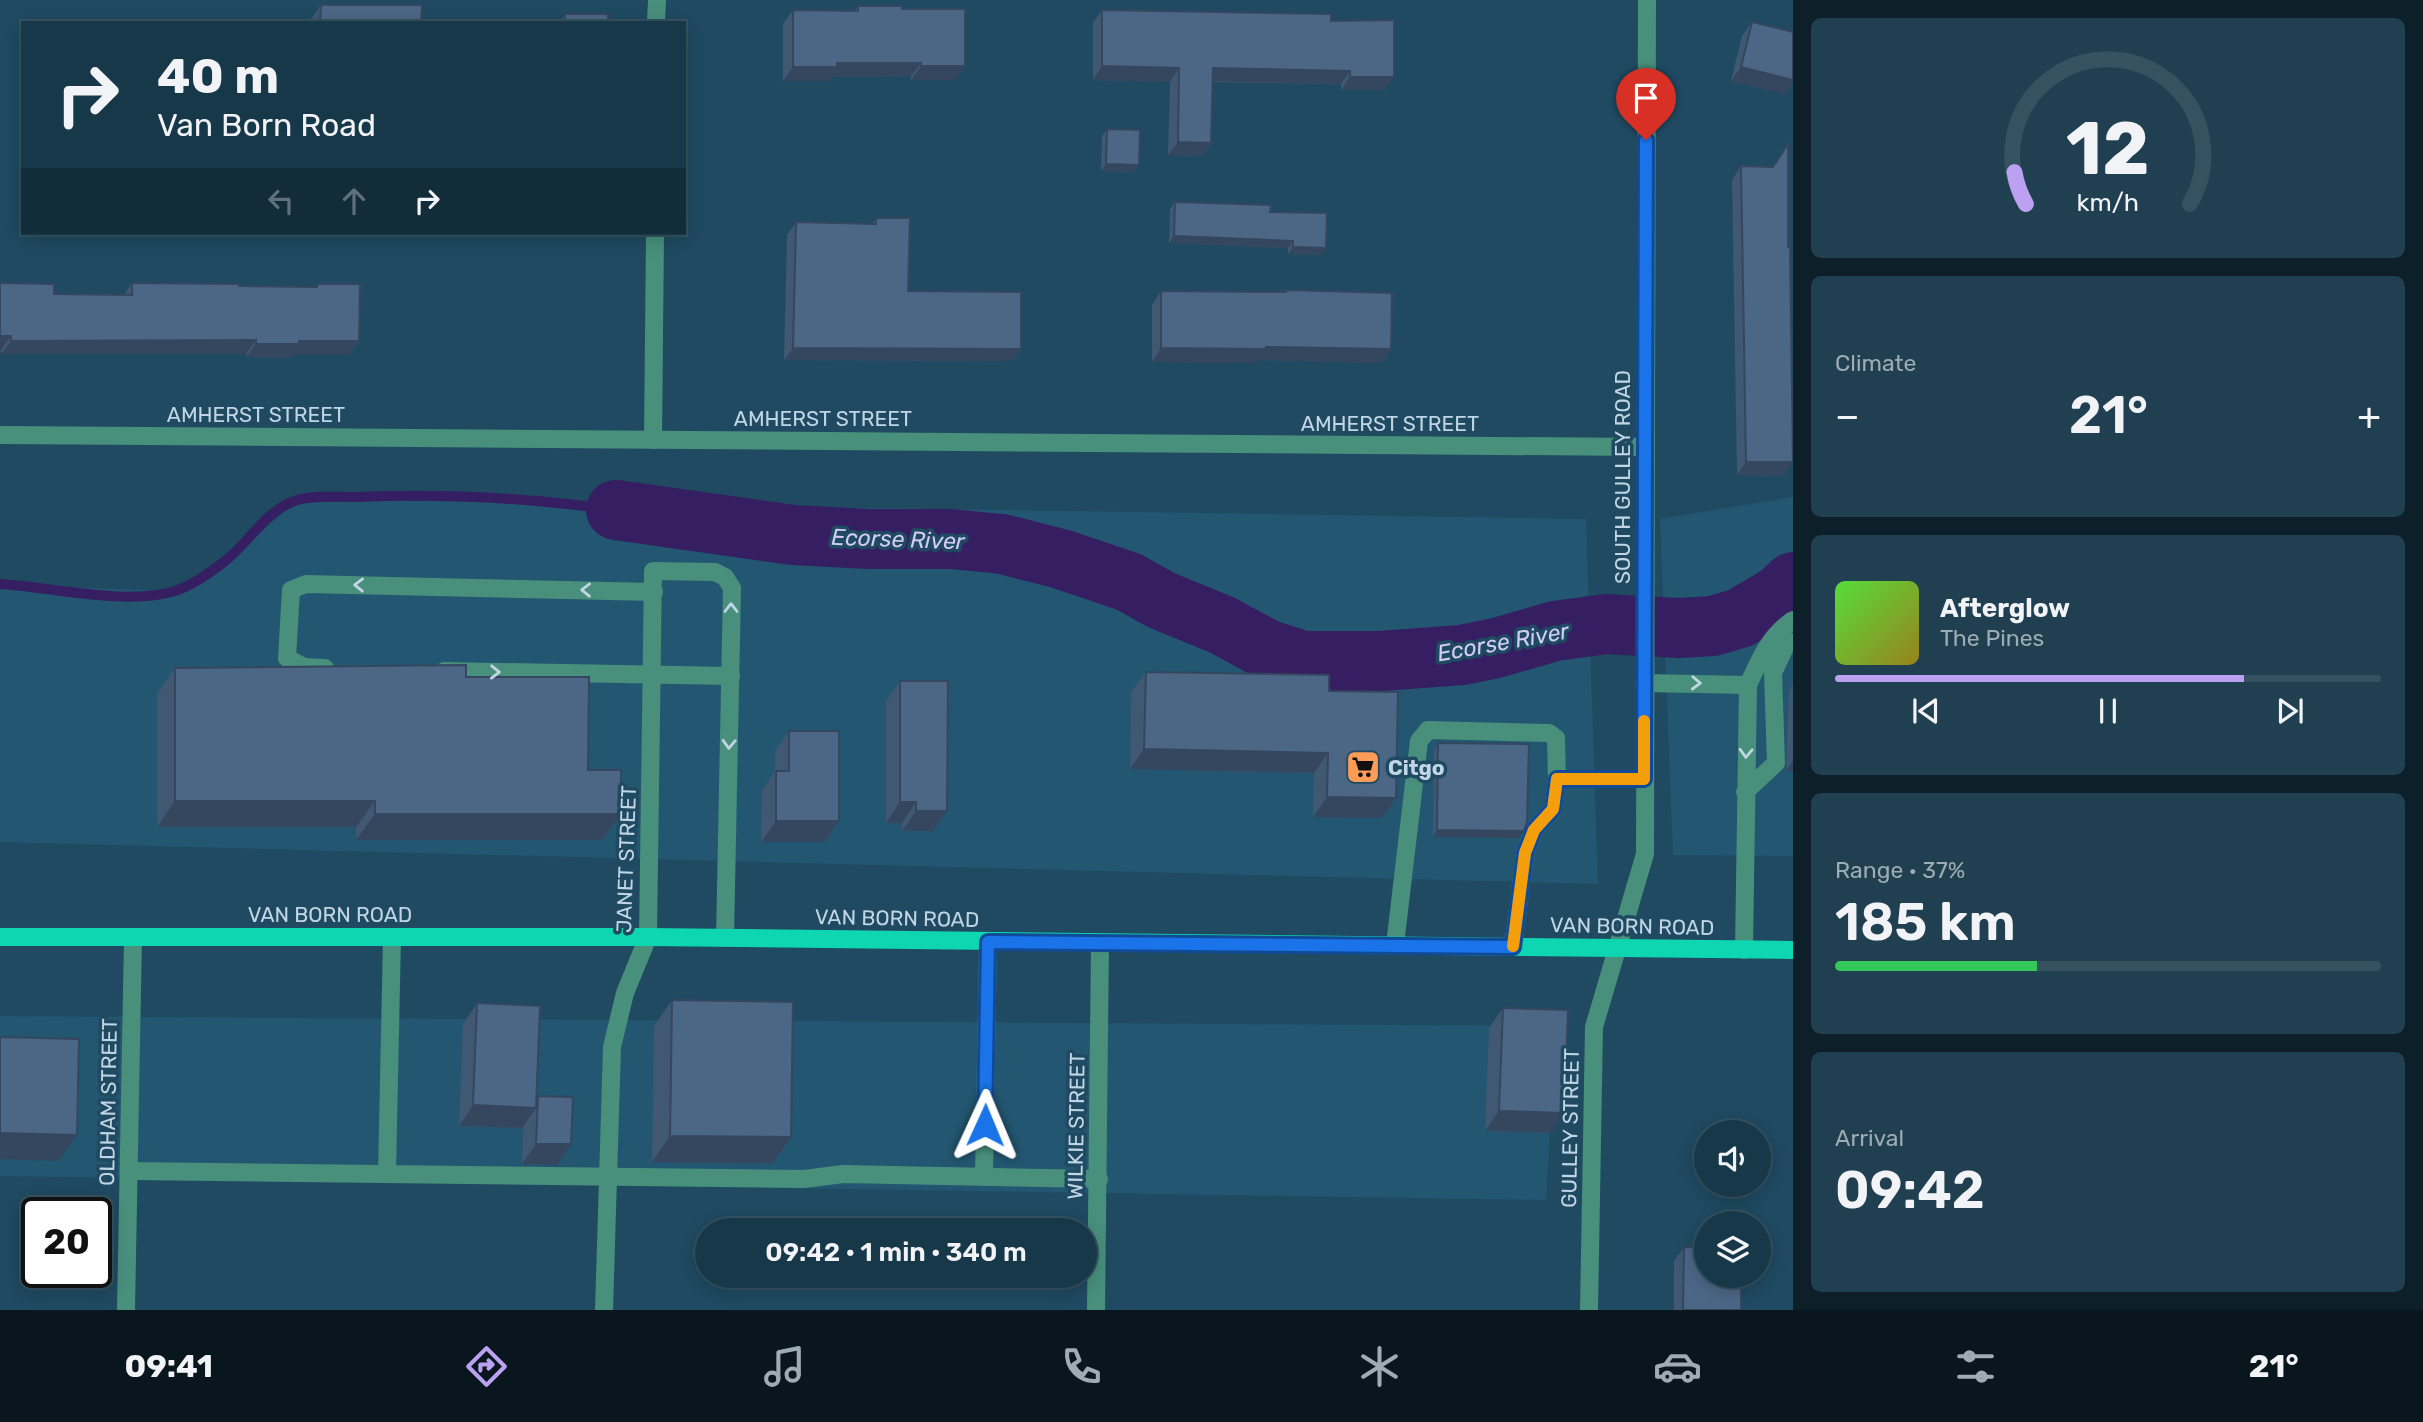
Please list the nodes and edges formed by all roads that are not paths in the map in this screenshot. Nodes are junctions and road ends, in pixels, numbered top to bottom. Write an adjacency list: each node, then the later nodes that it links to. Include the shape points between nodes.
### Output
1 (657, 0): 3 (street)
2 (1647, 0): 7 (street, SOUTH GULLEY ROAD)
3 (656, 21)
4 (655, 235): 6 (street)
5 (0, 435): 6 (street, AMHERST STREET)
6 (653, 440): 7 (street, AMHERST STREET)
7 (1645, 447): 15 (street, SOUTH GULLEY ROAD)
8 (654, 592): 11 (street, one-way to 11, via 306,584 291,590 287,658 304,667); 13 (street, JANET STREET); 14 (street, JANET STREET, one-way to 8, via 732,588 725,577 715,572 653,571)
9 (1793, 620): 16 (street, via 1766,646)
10 (1793, 642): 19 (street, via 1787,643 1773,673 1776,763)
11 (346, 668)
12 (430, 671): 13 (street, one-way to 13)
13 (653, 676): 14 (street); 23 (street, JANET STREET)
14 (731, 676): 24 (street, one-way to 24)
15 (1644, 683): 16 (street, one-way to 16); 18 (street, SOUTH GULLEY ROAD)
16 (1748, 685): 19 (street, one-way to 19)
17 (1557, 779): 18 (street); 27 (street, via 1556,738 1549,733 1428,730 1419,741); 28 (street, via 1553,809 1534,830 1525,853)
18 (1644, 779): 29 (street, SOUTH GULLEY ROAD, via 1645,854)
19 (1745, 792): 30 (street)
20 (0, 937): 21 (main road, VAN BORN ROAD)
21 (133, 937): 22 (main road, VAN BORN ROAD); 32 (street, OLDHAM STREET)
22 (392, 937): 23 (main road, VAN BORN ROAD); 33 (street)
23 (649, 937): 24 (main road, VAN BORN ROAD); 34 (street, JANET STREET, via 625,993 612,1047)
24 (725, 939): 25 (main road, VAN BORN ROAD)
25 (988, 942): 26 (main road, VAN BORN ROAD); 35 (street)
26 (1100, 943): 27 (main road, VAN BORN ROAD); 36 (street, WILKIE STREET)
27 (1395, 945): 28 (main road, VAN BORN ROAD)
28 (1513, 947): 29 (main road, VAN BORN ROAD)
29 (1618, 950): 30 (main road, VAN BORN ROAD); 40 (street, GULLEY STREET, via 1594,1027)
30 (1744, 950): 31 (main road, VAN BORN ROAD)
31 (1793, 950)
32 (130, 1171): 33 (street); 37 (street, OLDHAM STREET)
33 (387, 1174): 34 (street)
34 (608, 1177): 35 (street); 38 (street, JANET STREET)
35 (984, 1177): 36 (street)
36 (1099, 1179): 39 (street, WILKIE STREET)
37 (126, 1310)
38 (604, 1310)
39 (1096, 1310)
40 (1588, 1310)

